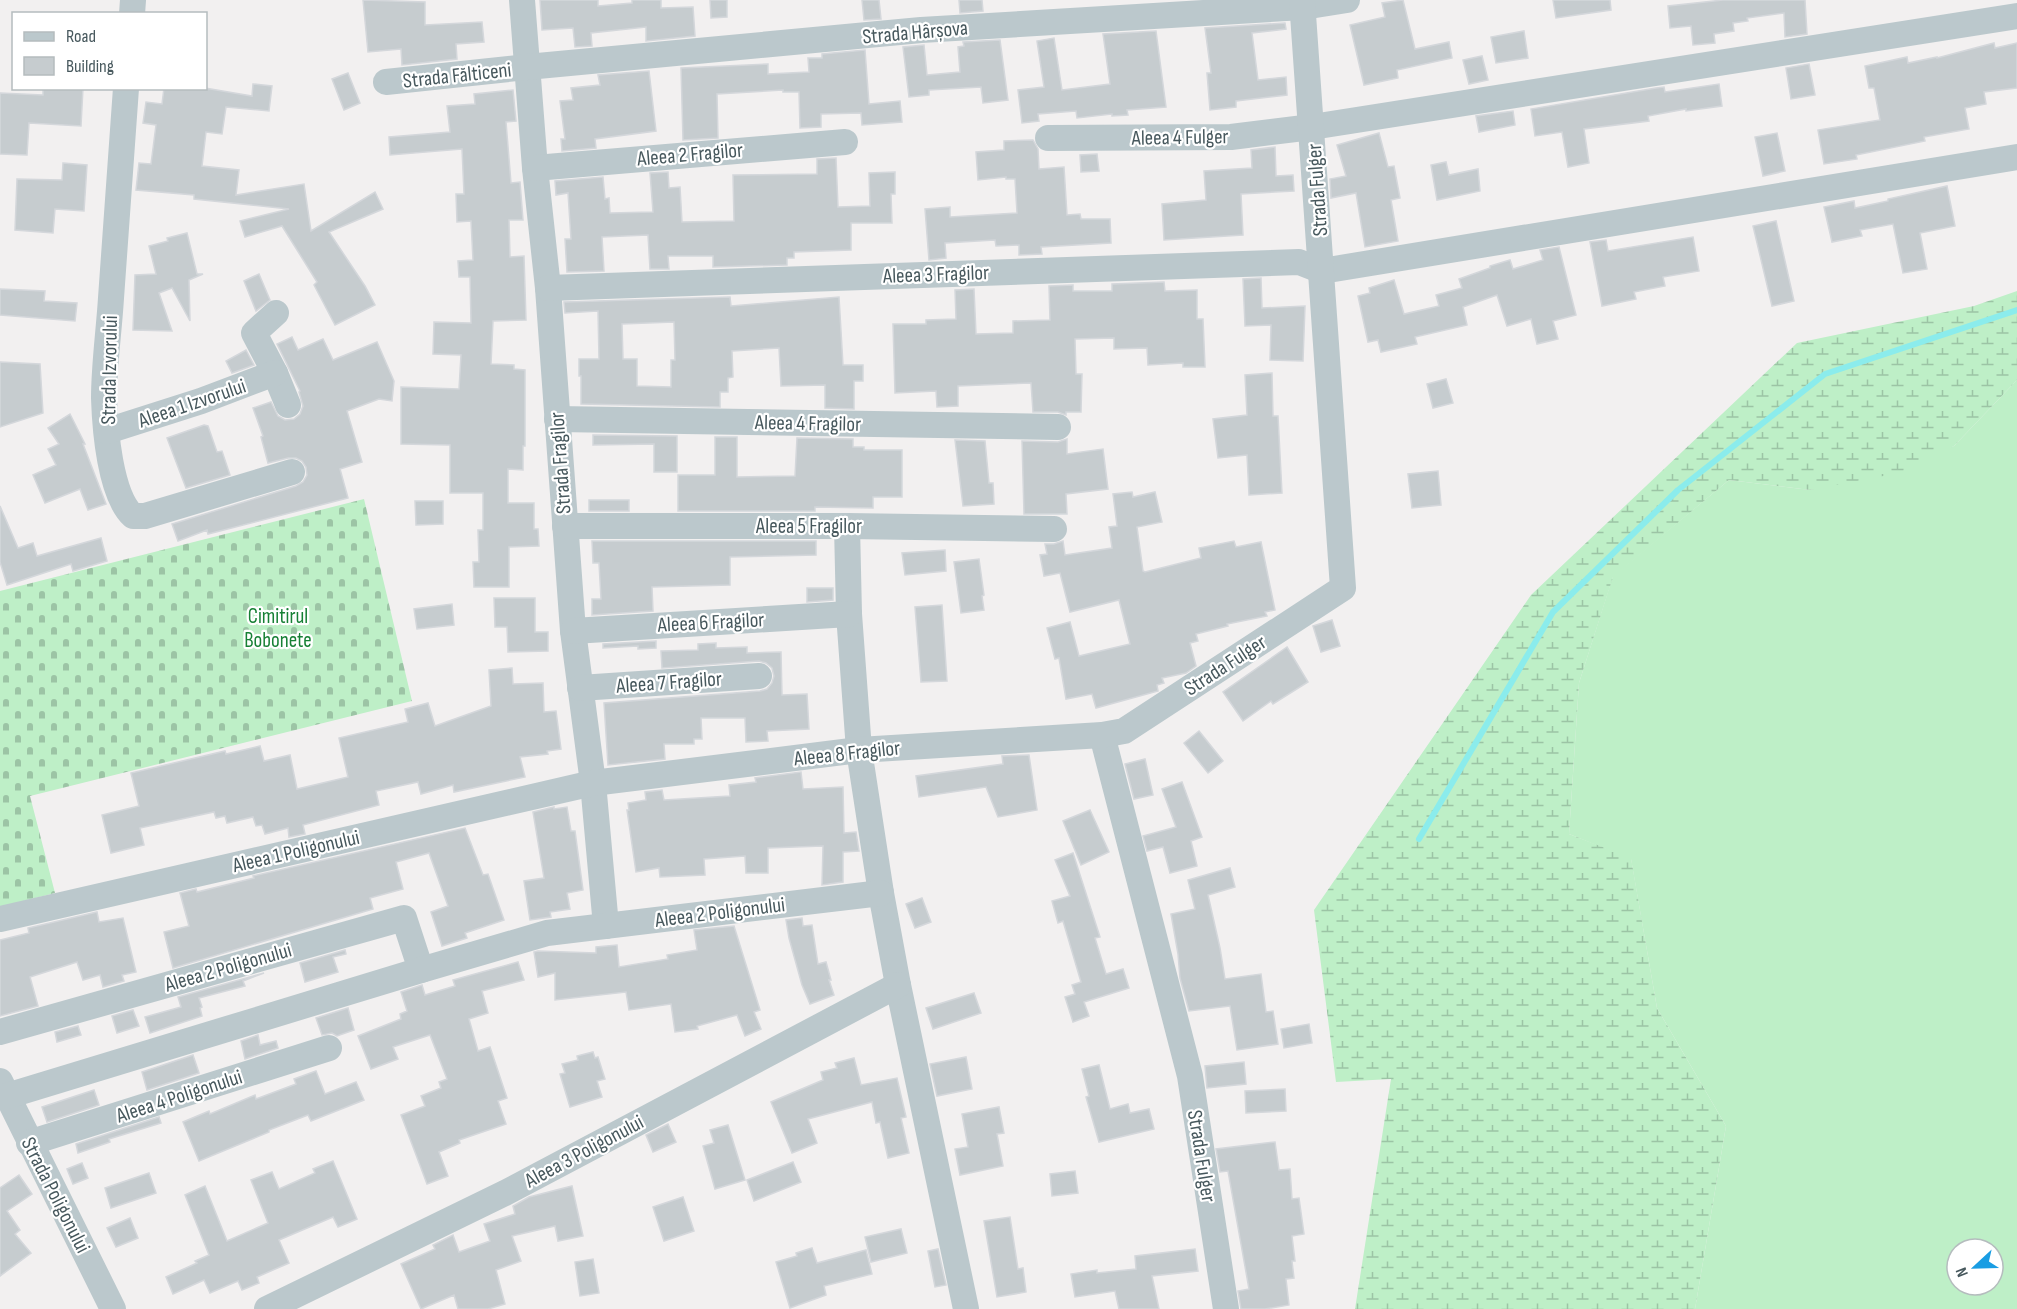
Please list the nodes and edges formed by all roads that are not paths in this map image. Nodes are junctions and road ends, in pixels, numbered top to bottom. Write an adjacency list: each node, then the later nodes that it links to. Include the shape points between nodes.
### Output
1 (522, 0): 5 (street, Strada Fragilor)
2 (1347, 0): 3 (street, Strada Hârșova)
3 (1303, 3): 5 (street, Strada Hârșova, via 921,30); 8 (street, Strada Fulger)
4 (2017, 16): 8 (street, Aleea 4 Fulger)
5 (527, 67): 6 (street, Strada Fălticeni); 12 (street, Strada Fragilor)
6 (386, 82)
7 (126, 90): 20 (street, Strada Izvorului, via 104,399)
8 (1312, 127): 9 (street, Aleea 4 Fulger, via 1231,137); 13 (street, Strada Fulger)
9 (1048, 138)
10 (845, 142): 12 (street, Aleea 2 Fragilor)
11 (2017, 157): 13 (street)
12 (535, 168): 14 (street, Strada Fragilor)
13 (1322, 271): 14 (street, Aleea 3 Fragilor, via 1299,262); 29 (street, Strada Fulger, via 1343,588 1124,731)
14 (548, 288): 18 (street, Strada Fragilor)
15 (276, 313): 16 (street, via 254,333)
16 (275, 373): 17 (street); 20 (street, Aleea 1 Izvorului)
17 (288, 405)
18 (557, 419): 19 (street, Aleea 4 Fragilor); 22 (street, Strada Fragilor)
19 (1058, 427)
20 (107, 431): 21 (street, Strada Izvorului, via 115,484 132,516 145,516)
21 (292, 472)
22 (565, 526): 23 (street, Aleea 5 Fragilor); 26 (street, Strada Fragilor)
23 (847, 526): 24 (street, Aleea 5 Fragilor); 25 (street)
24 (1054, 529)
25 (849, 614): 26 (street, Aleea 6 Fragilor); 30 (street)
26 (573, 631): 28 (street, Strada Fragilor)
27 (759, 676): 28 (street, Aleea 7 Fragilor)
28 (580, 688): 31 (street, Strada Fragilor)
29 (1102, 735): 30 (street, Aleea 8 Fragilor); 44 (street, Strada Fulger, via 1190,1076)
30 (859, 750): 31 (street, Aleea 8 Fragilor); 32 (street)
31 (592, 783): 33 (street, Aleea 1 Poligonului); 34 (street, Strada Fragilor)
32 (880, 893): 34 (street, Aleea 2 Poligonului); 36 (street)
33 (0, 919)
34 (606, 926): 35 (street, Aleea 2 Poligonului, via 547,933)
35 (421, 970): 37 (street, Aleea 2 Poligonului, via 404,918); 39 (street, Aleea 2 Poligonului)
36 (898, 985): 42 (street, Aleea 3 Poligonului, via 504,1193); 43 (street)
37 (0, 1032)
38 (329, 1048): 40 (street, Aleea 4 Poligonului)
39 (4, 1089): 40 (street, Strada Poligonului)
40 (29, 1143): 41 (street, Strada Poligonului)
41 (113, 1309)
42 (267, 1309)
43 (966, 1309)
44 (1226, 1309)

